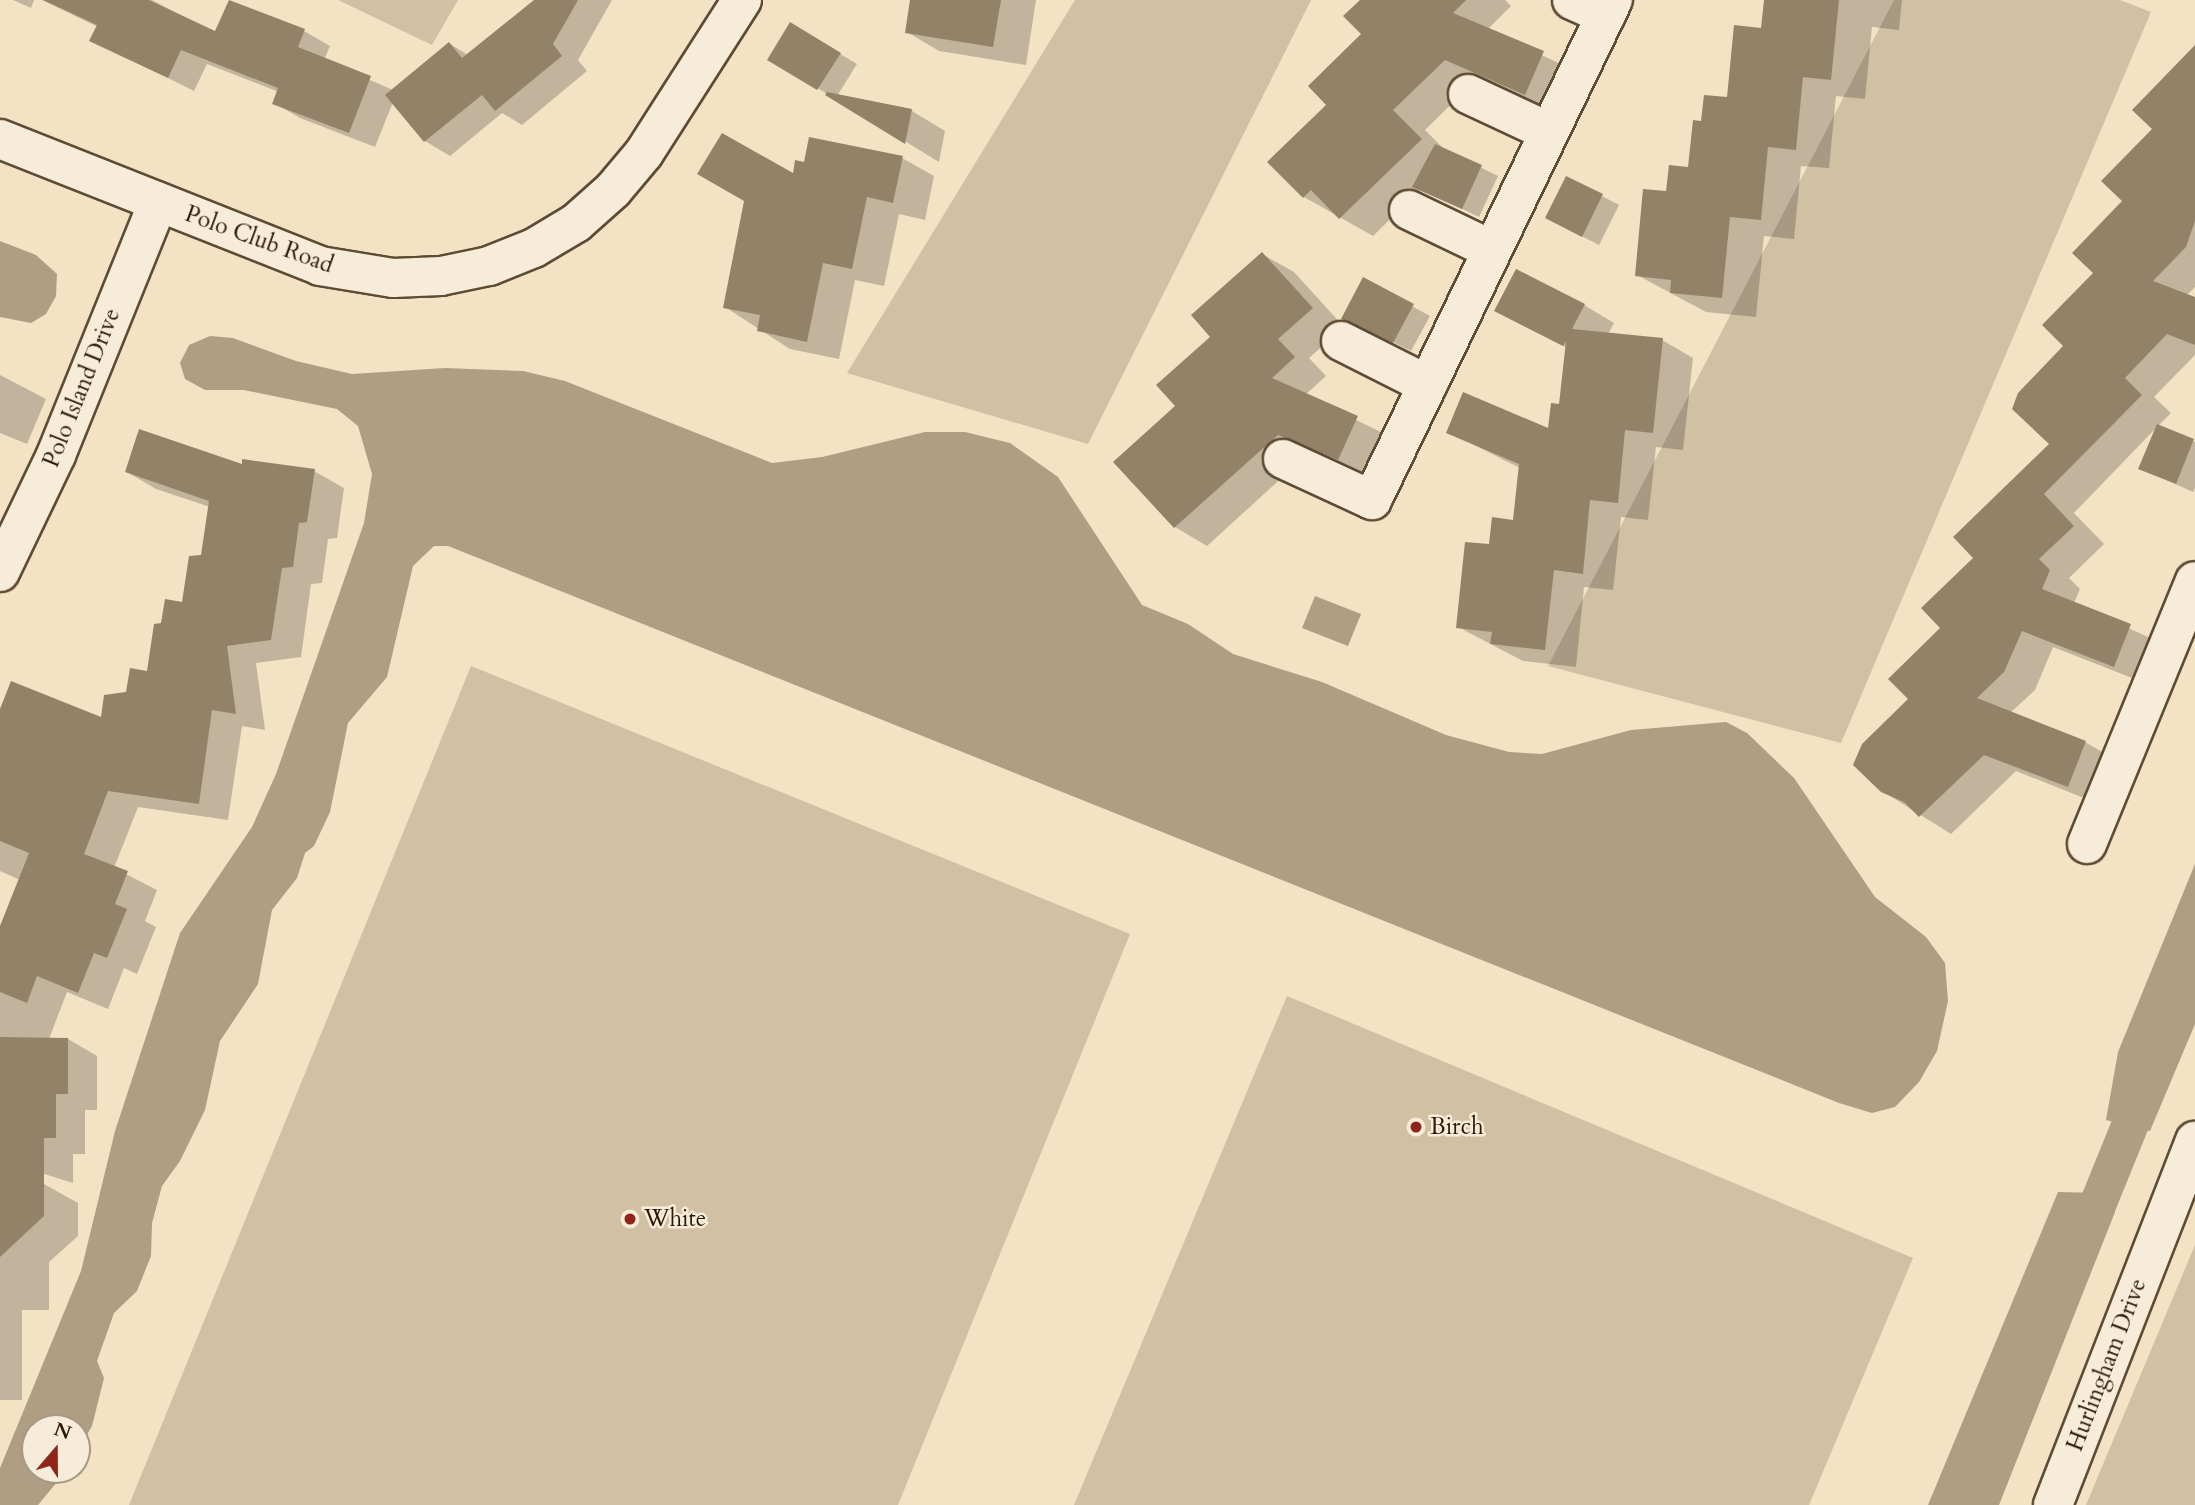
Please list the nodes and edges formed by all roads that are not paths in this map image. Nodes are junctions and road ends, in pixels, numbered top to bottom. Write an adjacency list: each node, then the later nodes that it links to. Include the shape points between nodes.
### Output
1 (742, 0): 6 (street, Polo Club Road, via 644,153 613,190 576,223 534,248 489,266 441,276 368,276 320,266)
2 (1597, 5): 4 (street)
3 (1468, 94): 4 (street)
4 (1549, 132): 8 (street)
5 (0, 139): 6 (street, Polo Club Road)
6 (158, 202): 12 (street, Polo Island Drive, via 56,455)
7 (1409, 210): 8 (street)
8 (1492, 250): 10 (street)
9 (1341, 341): 10 (street)
10 (1428, 385): 11 (street, via 1372,500)
11 (1283, 459)
12 (0, 572)
13 (2195, 581): 14 (street)
14 (2087, 844)
15 (2195, 1141): 17 (street, Hurlingham Drive)
16 (2195, 1184): 17 (street, Hurlingham Drive)
17 (2162, 1225): 18 (street, Hurlingham Drive)
18 (2053, 1505)

